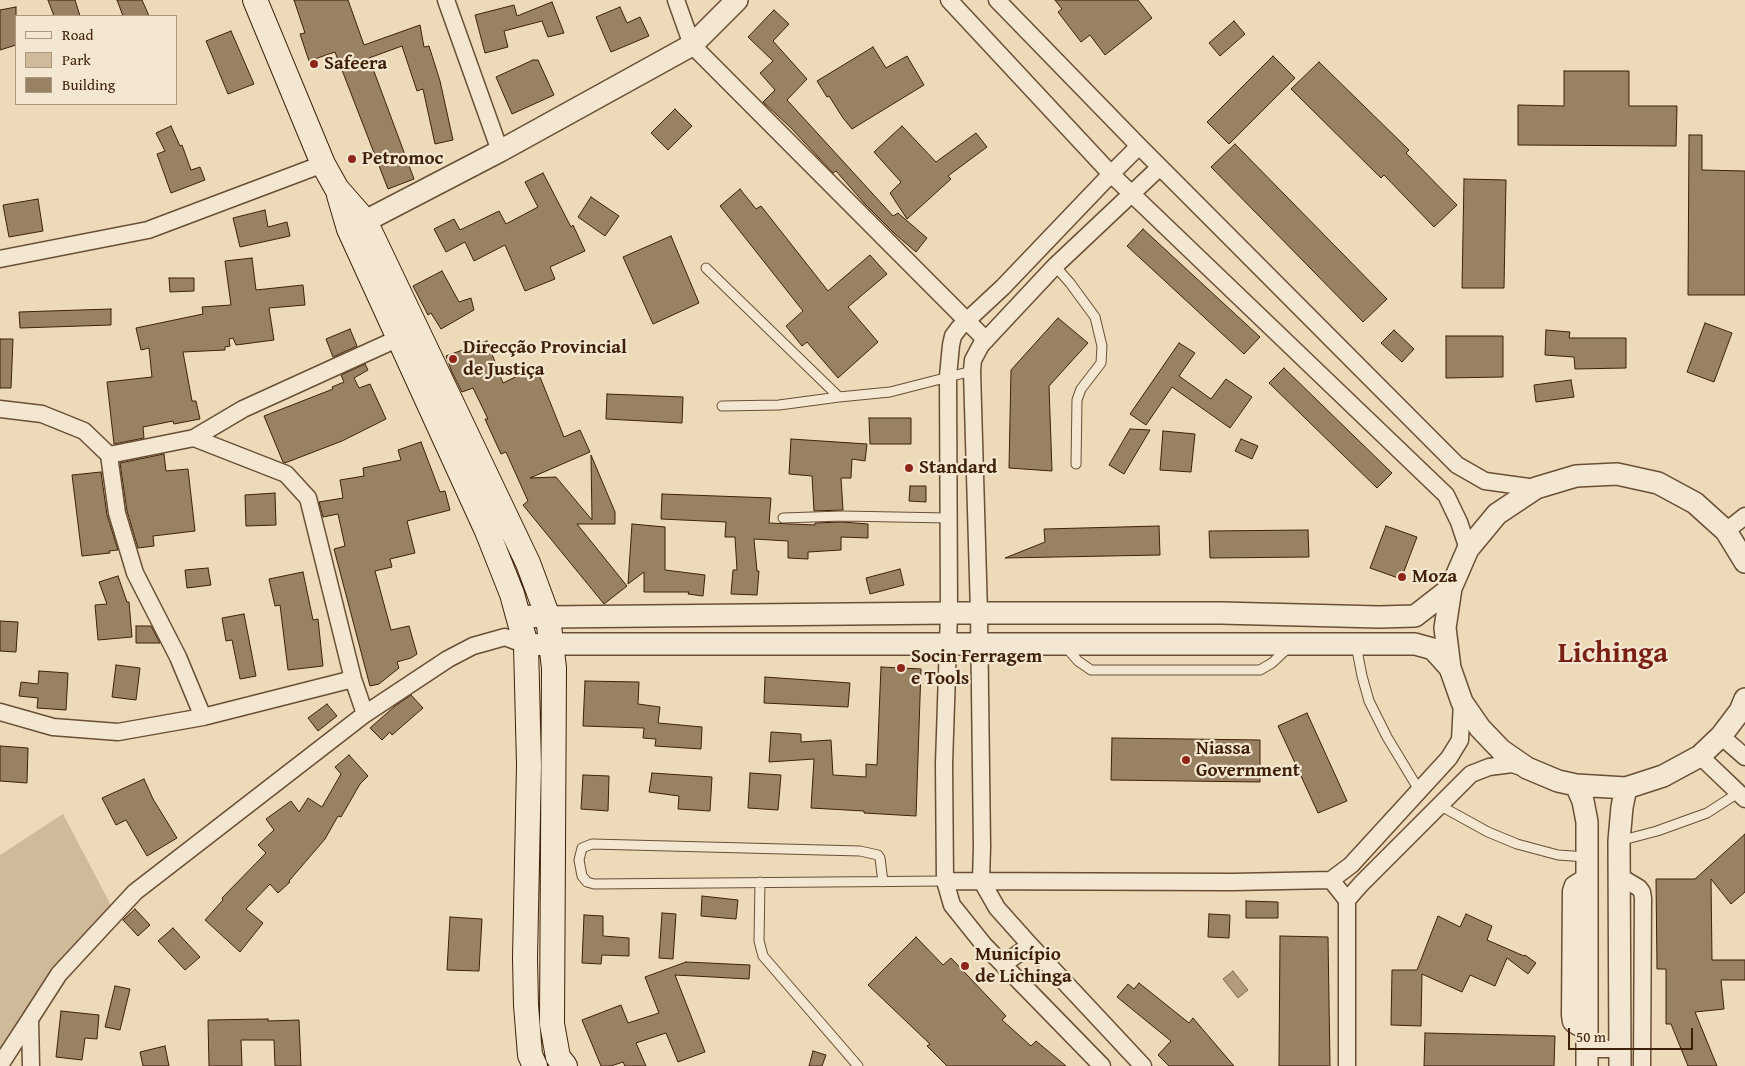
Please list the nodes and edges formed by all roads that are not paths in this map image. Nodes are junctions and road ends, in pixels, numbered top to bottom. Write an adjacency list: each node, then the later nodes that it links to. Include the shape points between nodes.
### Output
1 (255, 0): 10 (main road)
2 (446, 0): 9 (street)
3 (676, 0): 7 (street)
4 (737, 0): 7 (street)
5 (997, 0): 8 (street)
6 (951, 1): 12 (street)
7 (692, 45): 9 (street); 18 (street)
8 (1139, 146): 11 (street); 12 (street)
9 (500, 151): 14 (street)
10 (323, 164): 14 (main road); 15 (street, via 148,230)
11 (1160, 167): 13 (street); 29 (street, via 1457,466 1485,481)
12 (1111, 174): 13 (street); 18 (street)
13 (1132, 193): 16 (street); 34 (street, via 1446,495)
14 (357, 225): 19 (main road); 42 (main road, via 528,563)
15 (0, 259)
16 (1055, 266): 20 (street); 28 (lane, via 1095,317 1102,346 1102,363 1081,390 1078,400)
17 (706, 268): 23 (lane)
18 (967, 321): 20 (street); 22 (street, via 953,336)
19 (399, 338): 26 (street, via 243,408); 41 (main road, via 487,531)
20 (986, 340): 21 (street, via 976,352)
21 (972, 371): 22 (lane); 38 (street)
22 (948, 376): 23 (lane, via 890,392); 32 (street)
23 (839, 397): 24 (lane)
24 (722, 406)
25 (0, 409): 27 (street, via 42,414 84,431)
26 (194, 438): 27 (street); 54 (street, via 286,474 308,498)
27 (109, 455): 59 (street, via 118,513 135,573 178,657)
28 (1076, 464)
29 (1536, 488): 33 (street, via 1576,476 1617,474 1650,481 1695,503); 34 (street, via 1498,514)
30 (1745, 516): 33 (street)
31 (783, 518): 32 (lane)
32 (948, 518): 37 (street)
33 (1726, 531): 35 (street)
34 (1468, 549): 36 (street)
35 (1745, 562)
36 (1451, 588): 43 (street, via 1415,616); 53 (street, via 1445,628)
37 (949, 613): 38 (street); 42 (street); 46 (street)
38 (979, 613): 40 (street); 47 (street)
39 (1221, 613): 40 (street); 43 (street); 50 (street)
40 (1127, 614): 49 (street)
41 (519, 616): 42 (street); 44 (main road)
42 (548, 617): 45 (main road)
43 (1353, 617): 52 (street)
44 (515, 641): 45 (street); 58 (street, via 473,646); 69 (main road, via 529,764)
45 (552, 644): 46 (street); 70 (main road)
46 (948, 644): 47 (street); 78 (street)
47 (978, 644): 48 (street); 76 (street)
48 (1064, 644): 49 (street); 51 (lane, via 1078,661 1091,670 1260,670)
49 (1127, 644): 50 (street)
50 (1220, 644): 51 (street)
51 (1292, 644): 52 (street)
52 (1356, 644): 53 (street, via 1414,644 1434,650); 66 (lane, via 1369,701)
53 (1450, 668): 56 (street)
54 (353, 679): 58 (street); 59 (street)
55 (1745, 699): 60 (street)
56 (1462, 702): 63 (street, via 1501,750); 66 (street, via 1460,740 1449,758)
57 (0, 712): 59 (street, via 53,727 118,732)
58 (364, 714): 86 (street, via 135,892 59,974)
59 (203, 717)
60 (1721, 736): 61 (street); 62 (street)
61 (1700, 756): 65 (street, via 1663,776); 67 (street)
62 (1745, 757)
63 (1527, 768): 64 (street); 68 (street, via 1512,764 1489,767 1471,774)
64 (1576, 785): 65 (street); 72 (street, via 1587,822)
65 (1626, 788): 71 (street)
66 (1419, 790): 68 (street); 77 (street, via 1356,859)
67 (1742, 796): 71 (lane, via 1708,813)
68 (1440, 805): 72 (lane, via 1488,832); 81 (street)
69 (528, 832): 70 (main road); 75 (main road)
70 (553, 832): 74 (main road)
71 (1619, 841): 73 (street)
72 (1587, 867): 87 (street)
73 (1619, 876): 84 (street); 85 (street, via 1642,892)
74 (552, 878): 75 (main road); 89 (main road, via 552,1024)
75 (527, 879): 92 (main road, via 526,1005 530,1055)
76 (981, 880): 77 (street); 78 (street); 82 (street, via 997,908)
77 (1331, 880): 81 (street)
78 (945, 881): 80 (lane); 83 (street, via 952,905)
79 (760, 882): 80 (lane); 80 (lane, via 594,884 582,876 579,860 582,848 592,844 860,850 878,855); 93 (lane, via 759,941 763,956)
80 (883, 882)
81 (1347, 900): 96 (street)
82 (1030, 945): 83 (street); 95 (street)
83 (1004, 964): 94 (street)
84 (1620, 983): 85 (street); 88 (street)
85 (1641, 983): 97 (street)
86 (30, 1019): 90 (street); 91 (street)
87 (1587, 1049): 88 (street)
88 (1620, 1058)
89 (558, 1063)
90 (0, 1064)
91 (30, 1066)
92 (535, 1066)
93 (858, 1066)
94 (1102, 1066)
95 (1143, 1066)
96 (1347, 1066)
97 (1642, 1066)

